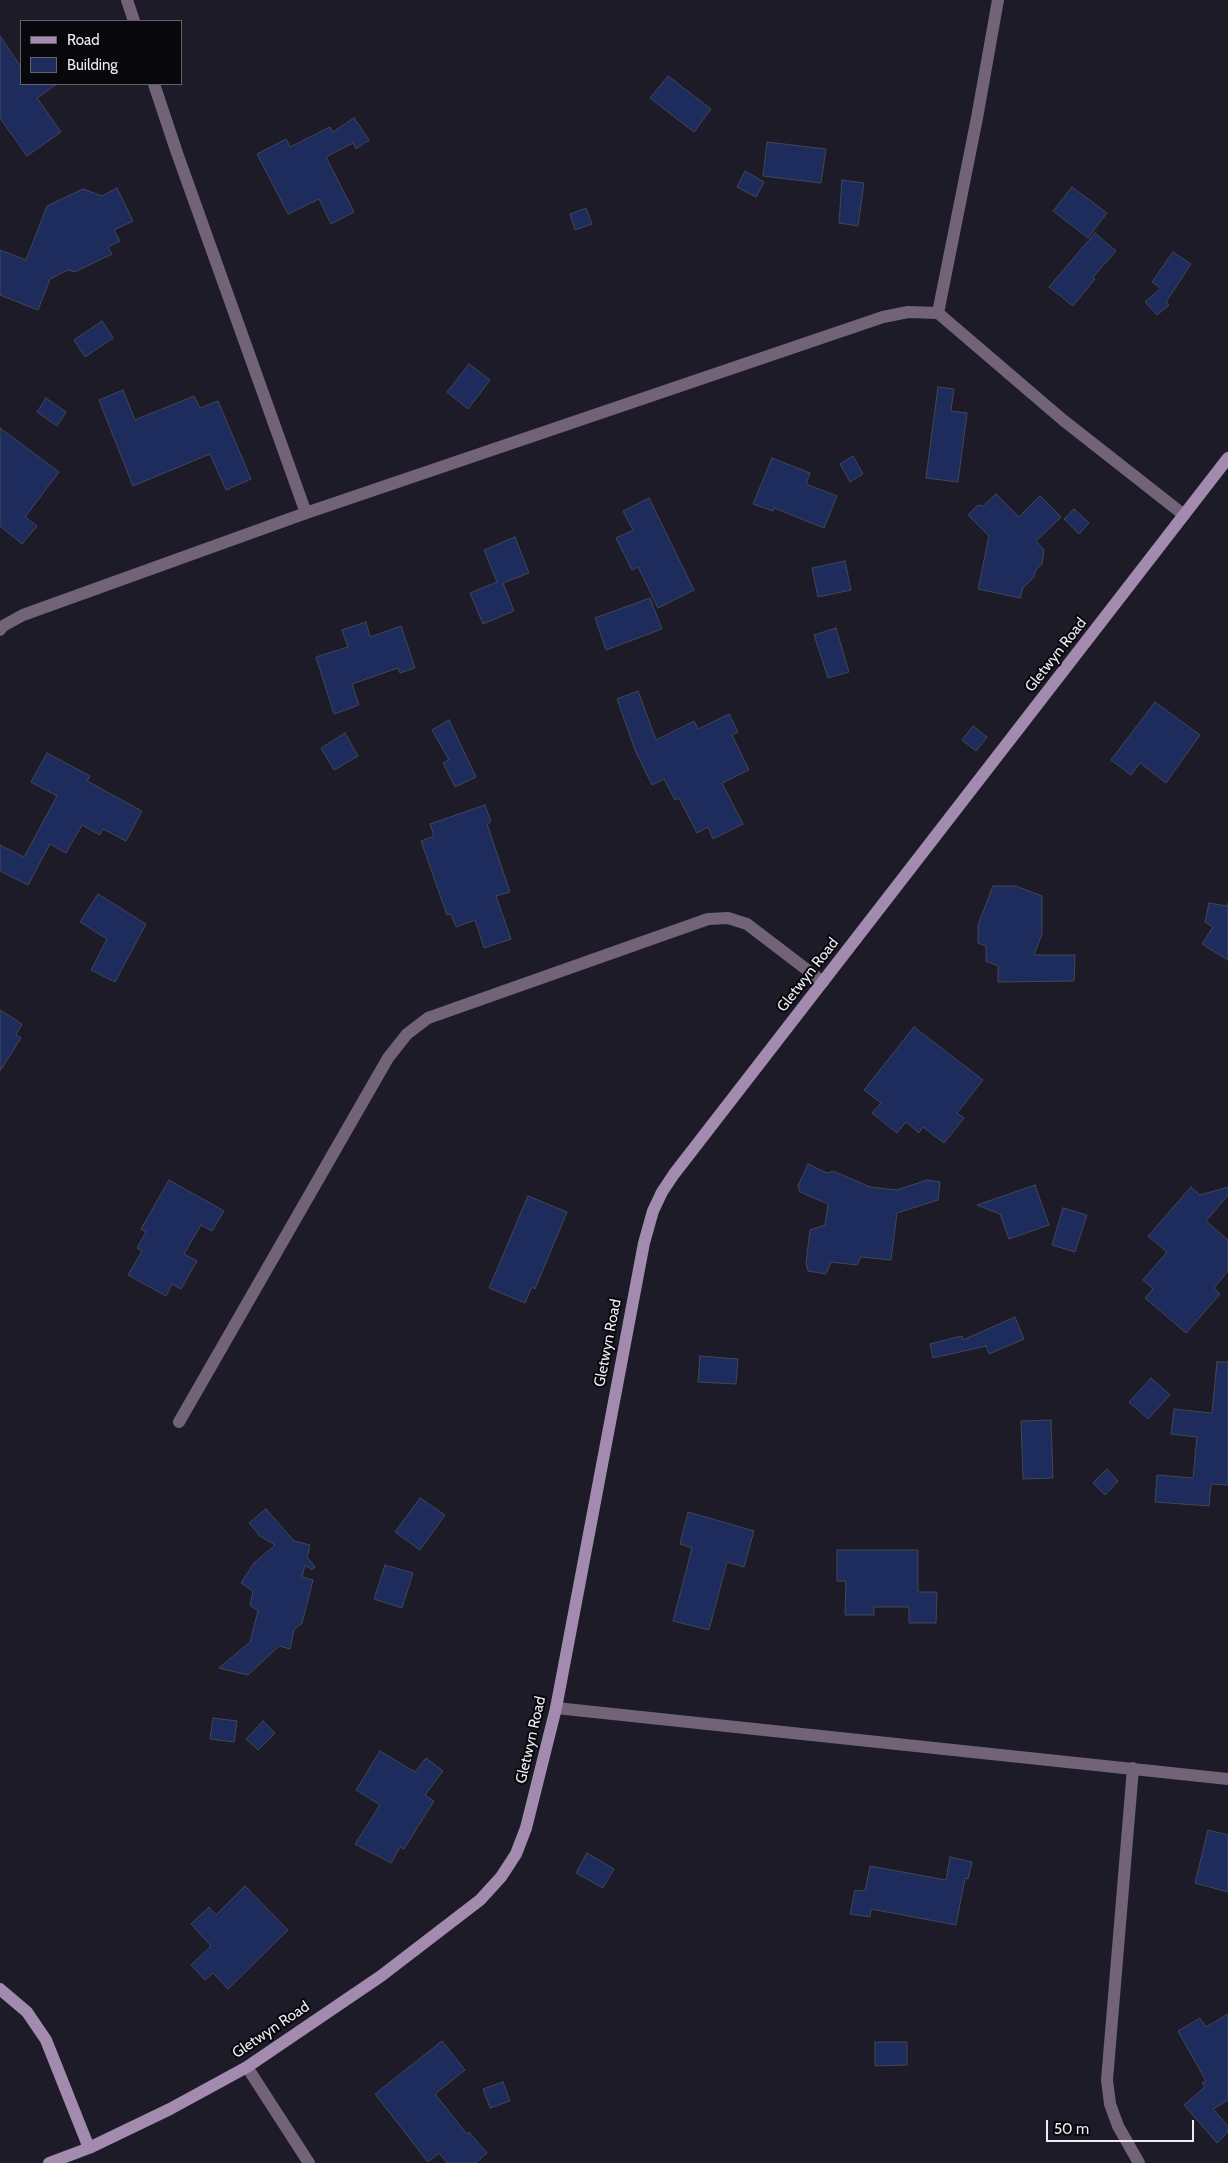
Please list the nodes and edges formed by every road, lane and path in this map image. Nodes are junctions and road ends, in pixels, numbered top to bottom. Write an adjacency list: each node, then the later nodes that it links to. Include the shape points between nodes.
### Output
1 (127, 0): 3 (street)
2 (998, 0): 5 (street)
3 (134, 20)
4 (154, 85): 7 (street)
5 (938, 313): 7 (street, via 908,312 883,316); 8 (street, via 1063,420)
6 (1228, 458): 8 (street, Gletwyn Road)
7 (306, 513): 9 (street, via 23,615)
8 (1184, 515): 10 (street, Gletwyn Road)
9 (0, 630)
10 (823, 982): 11 (street, via 747,924 728,918 708,918 428,1018 407,1034 388,1058); 12 (street, Gletwyn Road, via 674,1174 653,1211 644,1243)
11 (179, 1422)
12 (556, 1708): 13 (street); 16 (street, Gletwyn Road, via 526,1828 516,1854 501,1877 480,1900 381,1976)
13 (1133, 1768): 14 (street); 20 (street, via 1107,2080 1110,2104 1118,2126)
14 (1228, 1778)
15 (0, 1989): 17 (street, via 27,2012 46,2040)
16 (247, 2067): 17 (street, Gletwyn Road); 19 (street)
17 (90, 2148): 18 (street, Gletwyn Road)
18 (49, 2163)
19 (309, 2163)
20 (1139, 2163)

